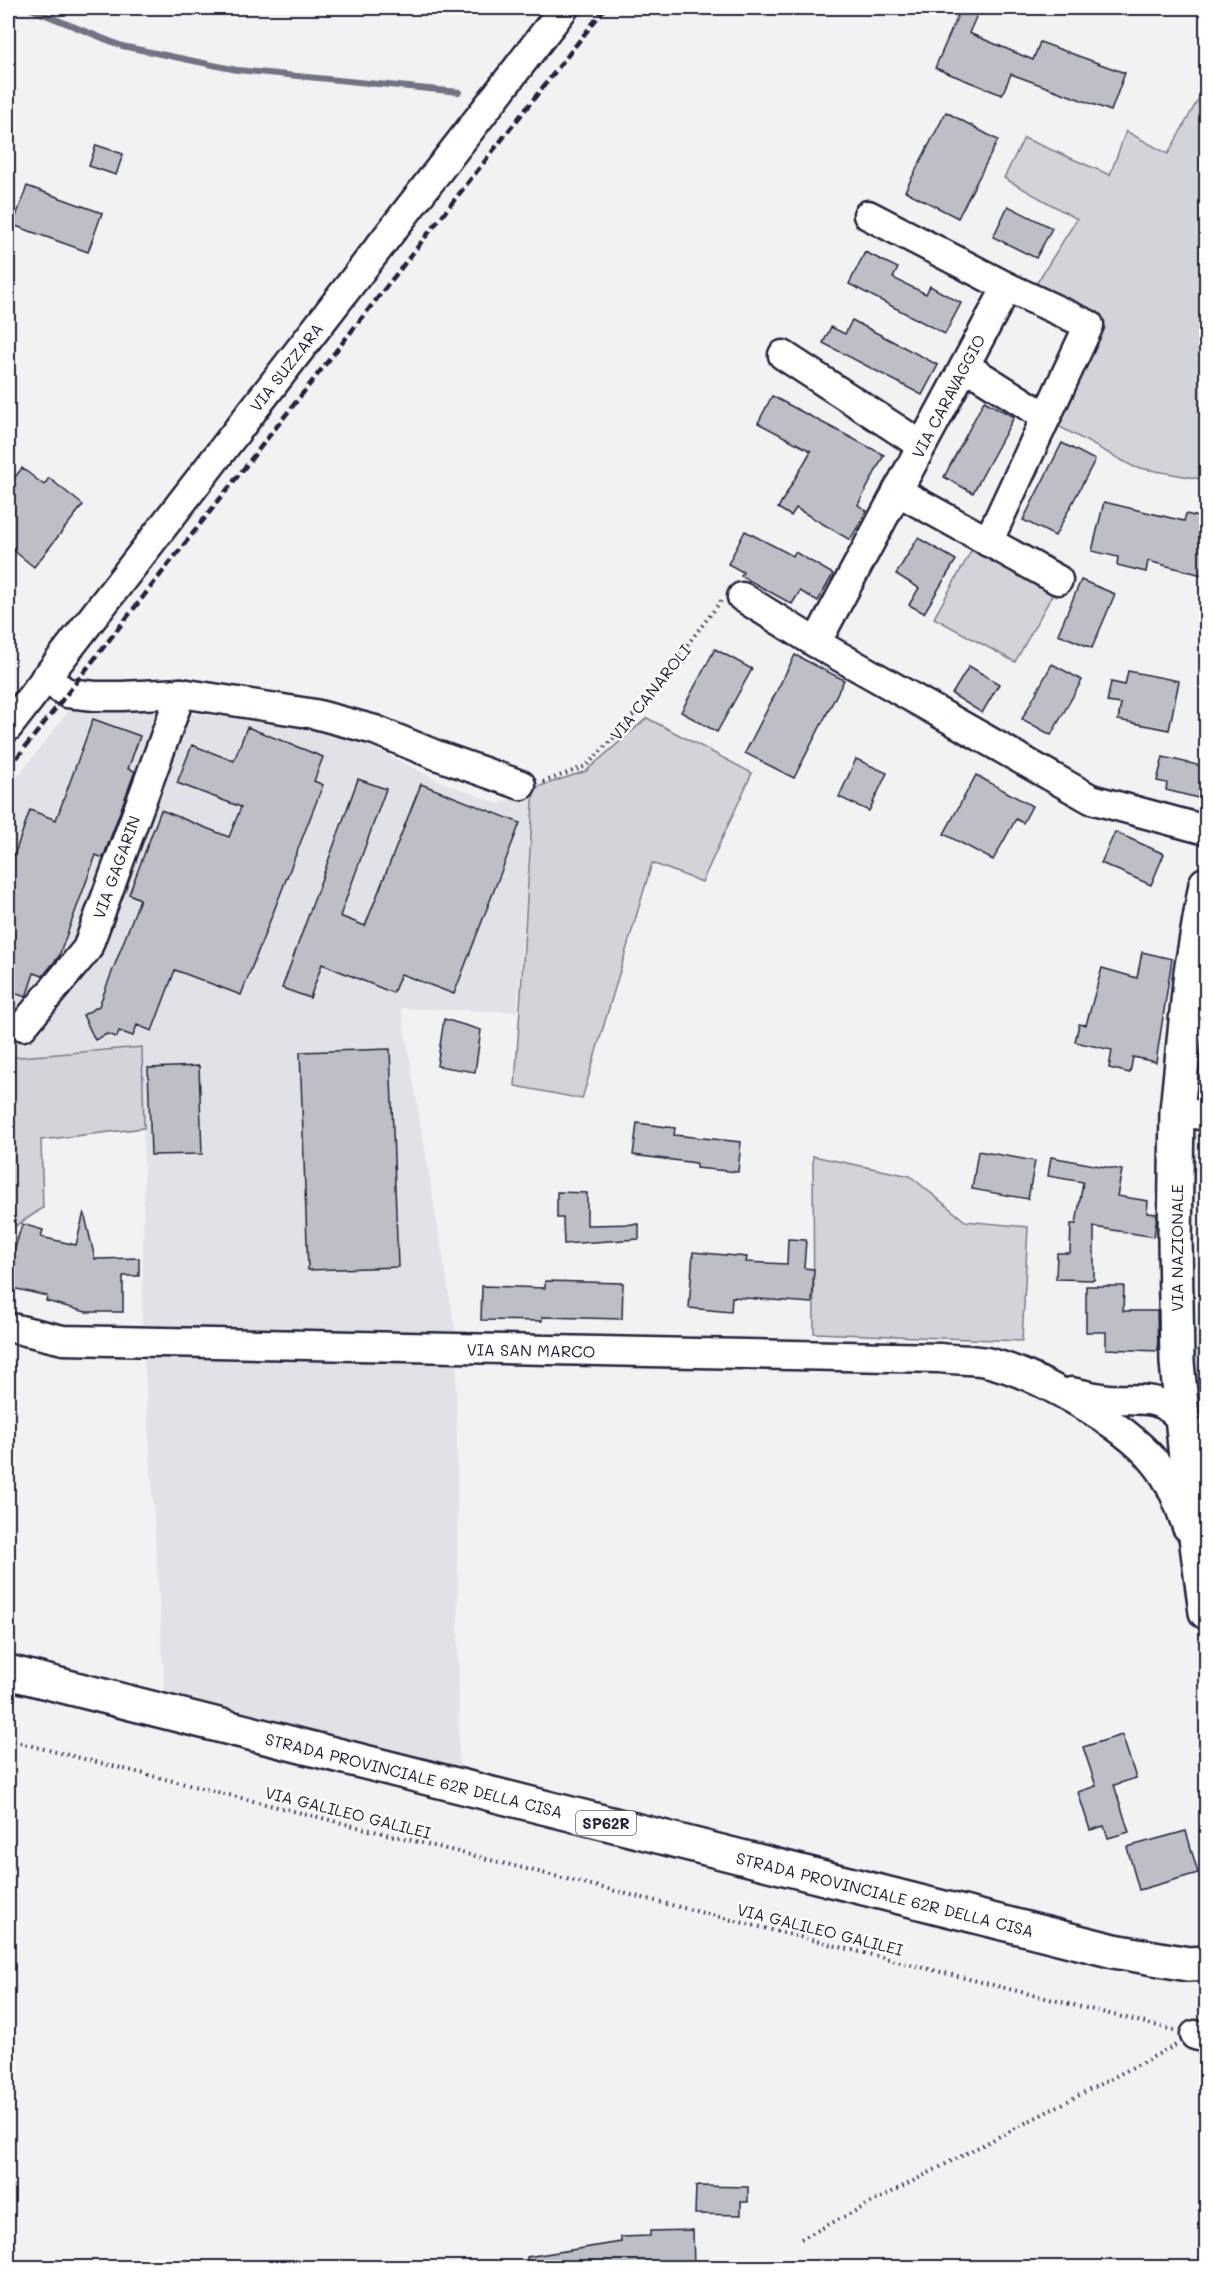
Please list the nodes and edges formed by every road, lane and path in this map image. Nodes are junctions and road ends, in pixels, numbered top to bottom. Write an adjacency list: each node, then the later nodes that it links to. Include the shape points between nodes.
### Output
1 (564, 8): 13 (street, VIA SUZZARA)
2 (868, 215): 3 (street)
3 (1007, 287): 5 (street, VIA CARAVAGGIO); 6 (street, via 1089,325)
4 (783, 355): 7 (street)
5 (965, 366): 6 (street); 7 (street, VIA CARAVAGGIO)
6 (1046, 417): 9 (street)
7 (921, 446): 8 (street, VIA CARAVAGGIO)
8 (897, 491): 9 (street); 12 (street, VIA CARAVAGGIO)
9 (988, 542): 10 (street)
10 (1058, 580)
11 (742, 597): 12 (street); 16 (path, VIA CANAROLI, via 718,601 628,722 586,766 556,779)
12 (816, 643): 17 (street, via 1091,799)
13 (45, 678): 14 (street, via 67,693); 15 (street, VIA SUZZARA)
14 (181, 693): 16 (street, via 315,714 375,730); 19 (street, VIA GAGARIN, via 87,948)
15 (8, 727)
16 (521, 785)
17 (1206, 830)
18 (1206, 884): 20 (main road, VIA NAZIONALE, via 1191,972)
19 (24, 1026)
20 (1192, 1113): 22 (main road, VIA NAZIONALE, via 1174,1239)
21 (8, 1327): 23 (street, VIA SAN MARCO, via 63,1340 940,1358 986,1362)
22 (1177, 1355): 24 (street, VIA SAN MARCO, via 1153,1388); 25 (main road, VIA NAZIONALE)
23 (1052, 1388): 24 (street, VIA SAN MARCO); 26 (street, VIA SAN MARCO)
24 (1124, 1400): 25 (street, VIA SAN MARCO, via 1158,1401)
25 (1183, 1426): 26 (street, VIA SAN MARCO, via 1176,1438 1150,1443); 27 (main road, VIA NAZIONALE)
26 (1123, 1433): 27 (street, VIA SAN MARCO, via 1154,1461 1169,1482)
27 (1198, 1550): 28 (main road, VIA NAZIONALE)
28 (1206, 1612)
29 (8, 1672): 31 (main road, STRADA PROVINCIALE 62R DELLA CISA / SP62R, via 1114,1951 1180,1963)
30 (8, 1740): 32 (path, VIA GALILEO GALILEI)
31 (1206, 1963)
32 (1201, 2037): 33 (path, VIA GALILEO GALILEI)
33 (801, 2240)

